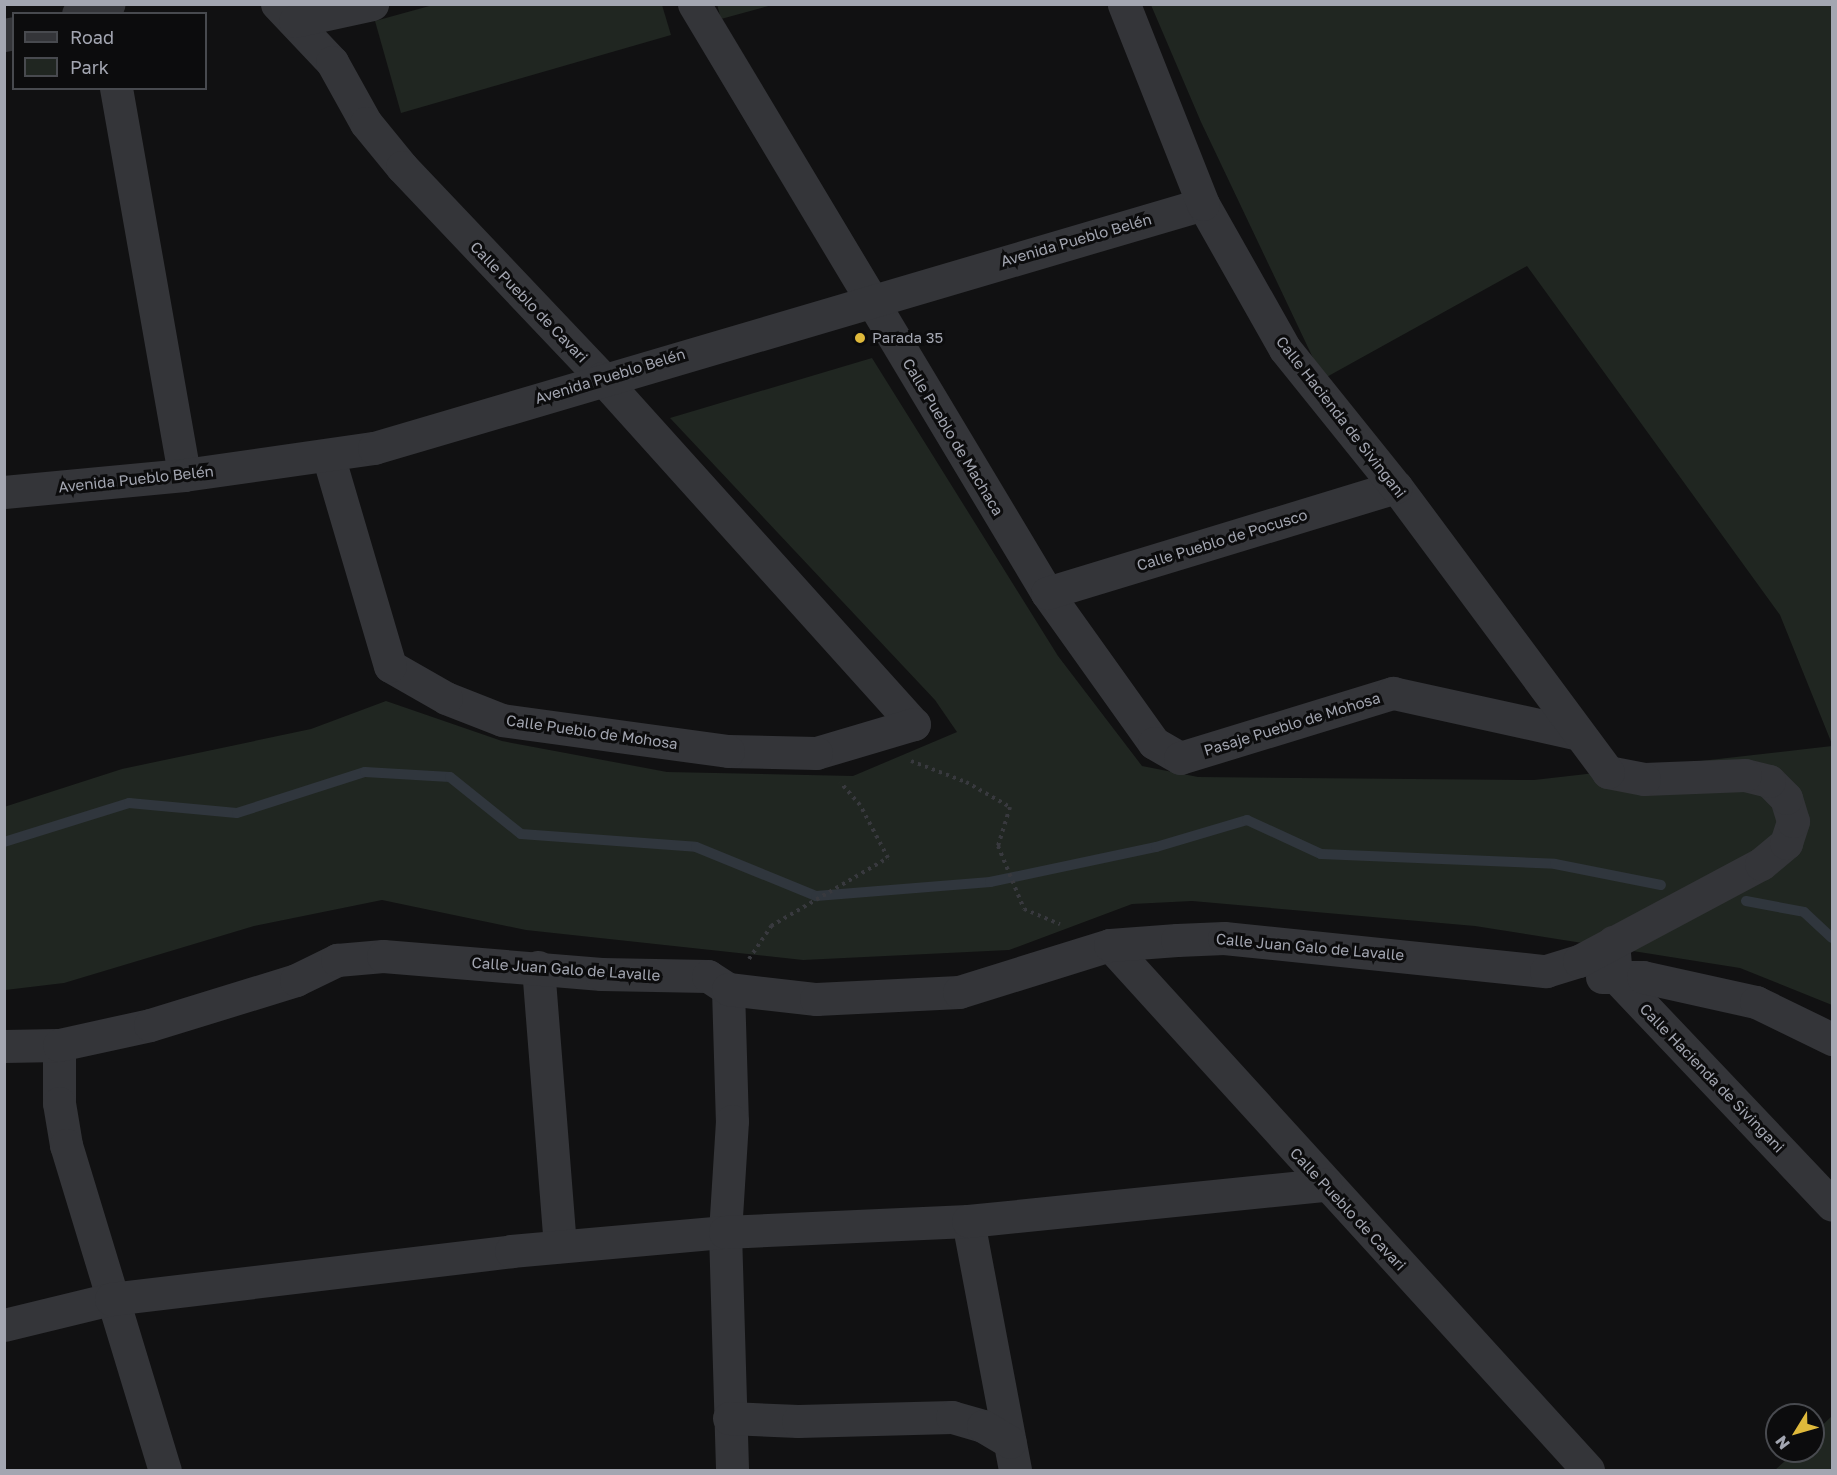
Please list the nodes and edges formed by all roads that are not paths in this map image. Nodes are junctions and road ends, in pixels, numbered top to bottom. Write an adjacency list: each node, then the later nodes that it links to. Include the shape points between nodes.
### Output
1 (372, 4): 4 (street)
2 (694, 4): 7 (street, Calle Pueblo de Machaca)
3 (1124, 4): 6 (street, Calle Hacienda de Sivingani)
4 (286, 13): 8 (street, Calle Pueblo de Cavari, via 332,62 366,123 402,167)
5 (116, 90): 10 (street)
6 (1203, 204): 7 (street, Avenida Pueblo Belén); 11 (street, Calle Hacienda de Sivingani, via 1285,349)
7 (869, 299): 8 (street, Avenida Pueblo Belén); 13 (street, Calle Pueblo de Machaca)
8 (602, 378): 9 (street, Avenida Pueblo Belén, via 374,448); 14 (street, Calle Pueblo de Cavari)
9 (328, 455): 10 (street, Avenida Pueblo Belén); 14 (street, Calle Pueblo de Mohosa, via 390,666 446,698 502,720 728,752 816,753)
10 (184, 476): 12 (street, Avenida Pueblo Belén)
11 (1396, 488): 13 (street, Calle Pueblo de Pocusco); 15 (street, Calle Hacienda de Sivingani)
12 (4, 492)
13 (1047, 593): 16 (street, Calle Pueblo de Machaca, via 1132,717 1154,743)
14 (914, 724)
15 (1580, 734): 16 (street, Pasaje Pueblo de Mohosa, via 1393,693); 17 (street, Calle Juan Galo de Lavalle, via 1608,772 1644,779 1745,775 1769,781 1786,798 1793,821 1786,843 1761,864)
16 (1180, 758)
17 (1613, 942): 20 (street, Calle Juan Galo de Lavalle, via 1579,961); 21 (street)
18 (1110, 945): 20 (street, Calle Juan Galo de Lavalle, via 1224,938); 22 (street, Calle Juan Galo de Lavalle, via 959,993 816,999); 26 (street, Calle Pueblo de Cavari)
19 (538, 967): 22 (street, Calle Juan Galo de Lavalle, via 708,976); 24 (street, Calle Juan Galo de Lavalle, via 383,956 337,960 243,998); 30 (street)
20 (1546, 970): 21 (street, via 1578,977)
21 (1616, 977): 23 (street, via 1692,986 1756,1002); 27 (street, Calle Hacienda de Sivingani)
22 (728, 989): 29 (street, via 732,1101)
23 (1833, 1039)
24 (59, 1045): 25 (street, Calle Juan Galo de Lavalle); 31 (street, via 59,1103 66,1145)
25 (4, 1046)
26 (1325, 1185): 28 (street); 37 (street, Calle Pueblo de Cavari)
27 (1833, 1205)
28 (968, 1221): 29 (street); 34 (street)
29 (725, 1232): 30 (street); 33 (street)
30 (560, 1246): 31 (street, via 262,1277)
31 (111, 1299): 32 (street); 35 (street)
32 (4, 1325)
33 (729, 1418): 34 (street, via 798,1422 952,1417 983,1426); 36 (street)
34 (1013, 1456)
35 (165, 1470)
36 (732, 1470)
37 (1588, 1470)

